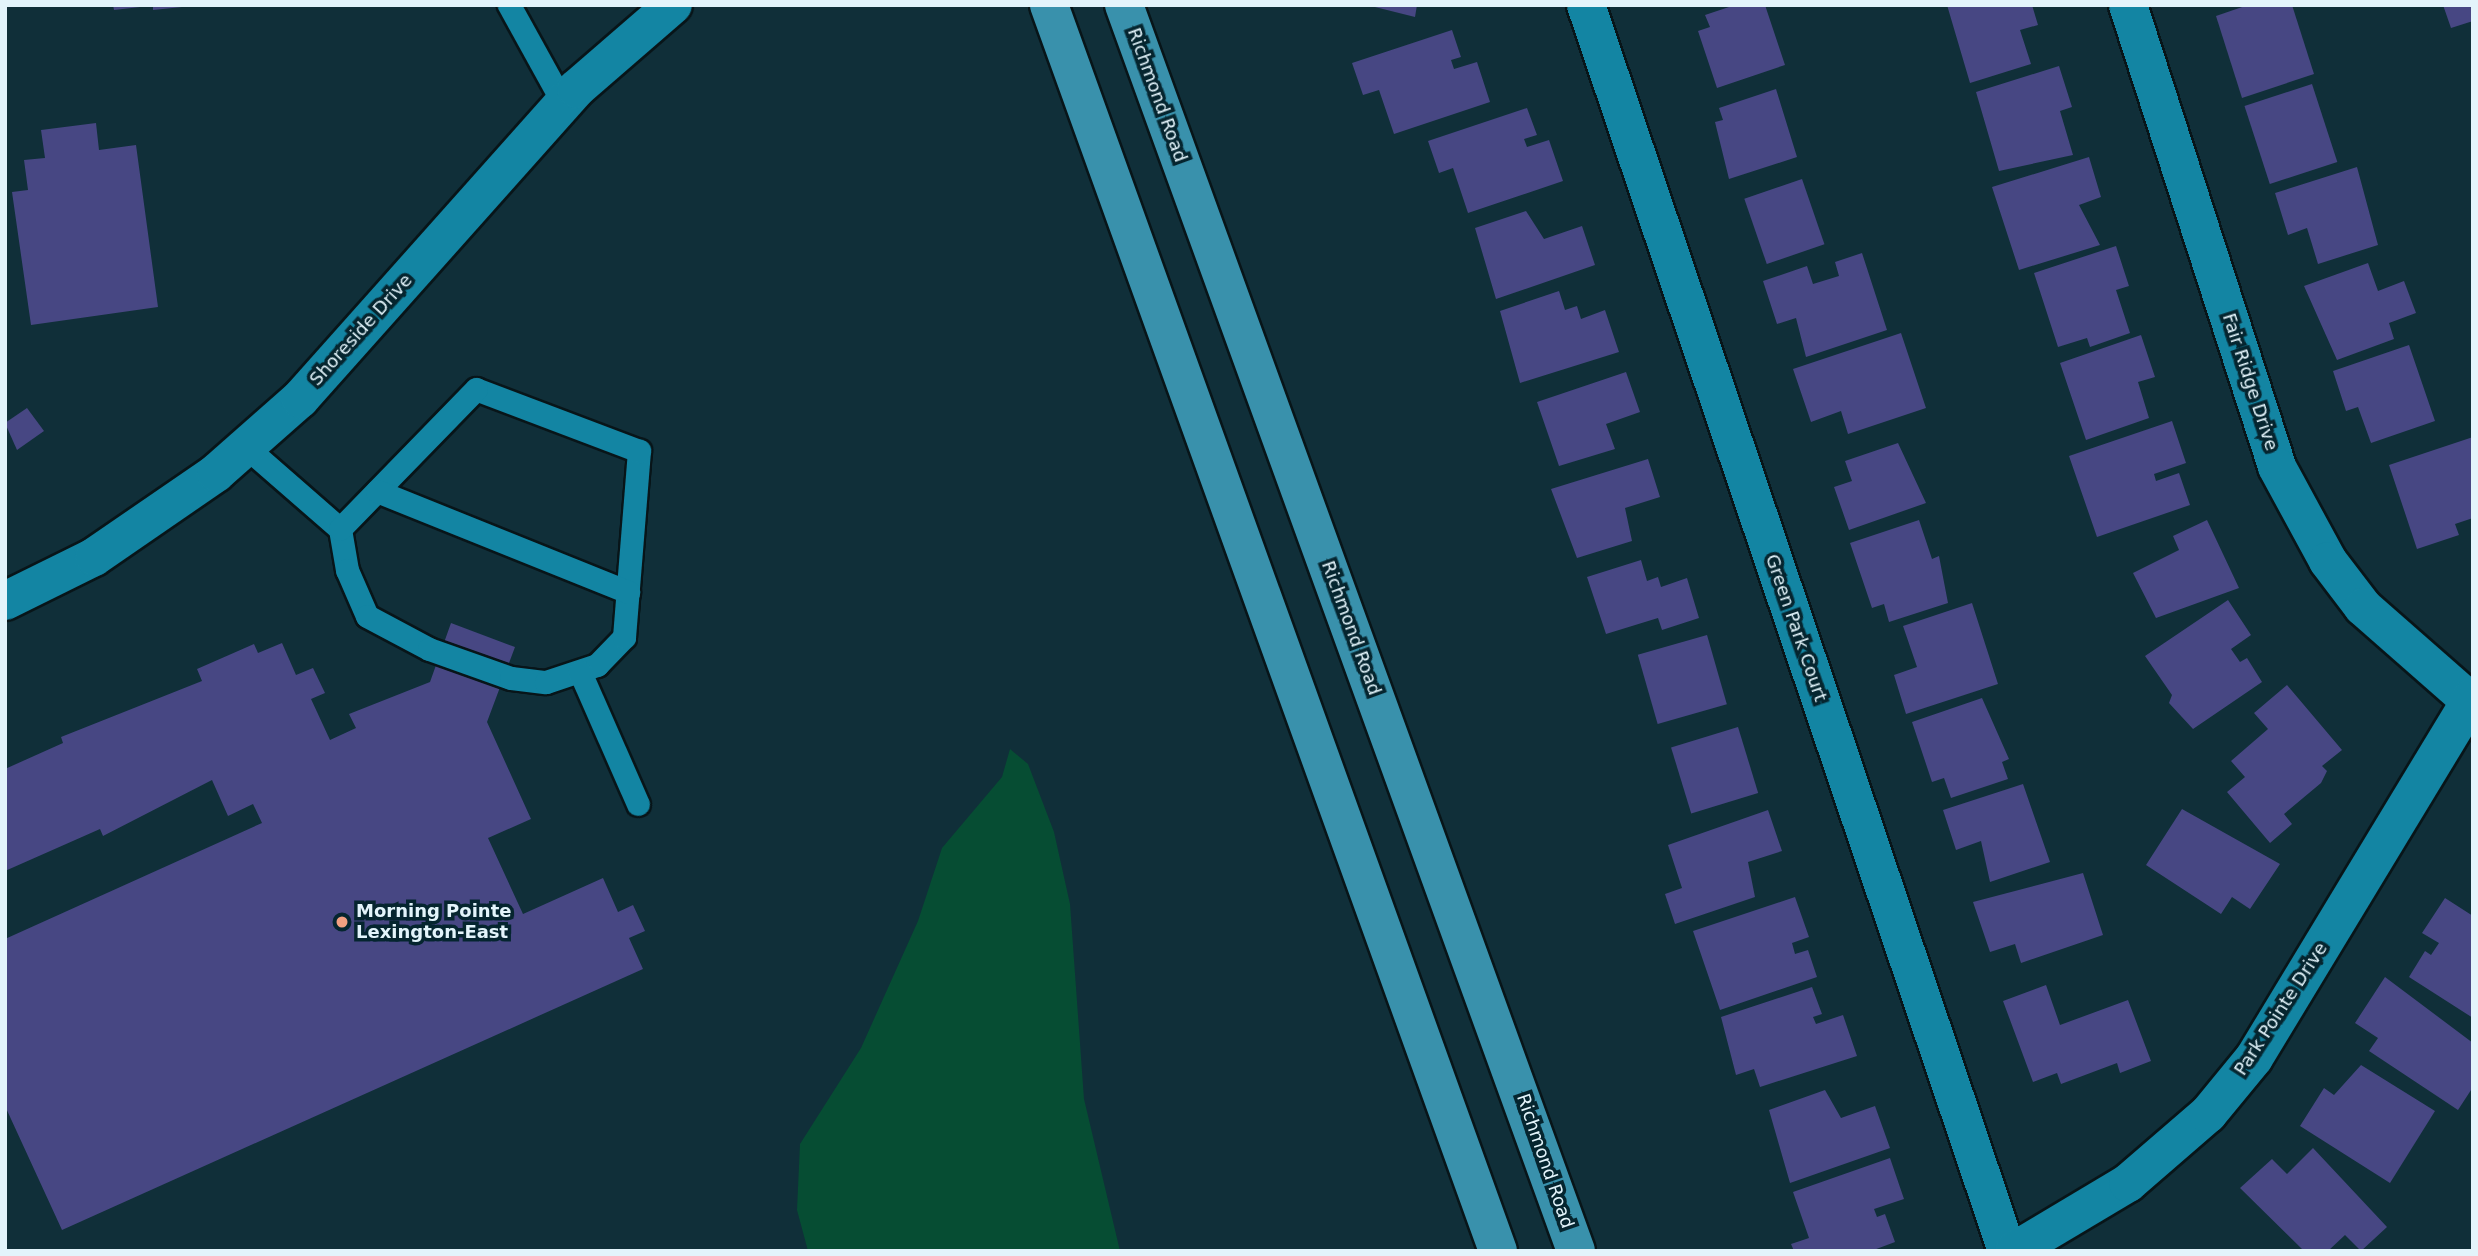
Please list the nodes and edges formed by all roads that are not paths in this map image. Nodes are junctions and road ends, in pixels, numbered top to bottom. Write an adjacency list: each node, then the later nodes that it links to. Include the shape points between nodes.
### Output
1 (509, 5): 7 (lane)
2 (673, 5): 7 (street, Shoreside Drive)
3 (1049, 5): 16 (highway)
4 (1124, 5): 17 (highway, Richmond Road)
5 (1586, 5): 18 (street, Green Park Court)
6 (2128, 5): 14 (street, Fair Ridge Drive, via 2277,467 2328,561 2363,607)
7 (564, 103): 8 (street, Shoreside Drive, via 343,352)
8 (246, 447): 10 (lane); 12 (street, Shoreside Drive, via 94,557)
9 (377, 491): 10 (lane); 11 (lane); 11 (lane, via 476,389 639,451)
10 (340, 528): 13 (lane, via 347,570 367,616 394,635 511,678 546,682)
11 (628, 592): 13 (lane, via 624,638 597,665)
12 (5, 601)
13 (580, 672): 15 (lane)
14 (2471, 699): 19 (street, Park Pointe Drive, via 2253,1058 2223,1095 2182,1142 2128,1183)
15 (638, 804)
16 (1498, 1251)
17 (1576, 1251)
18 (2007, 1251)
19 (2014, 1251)

